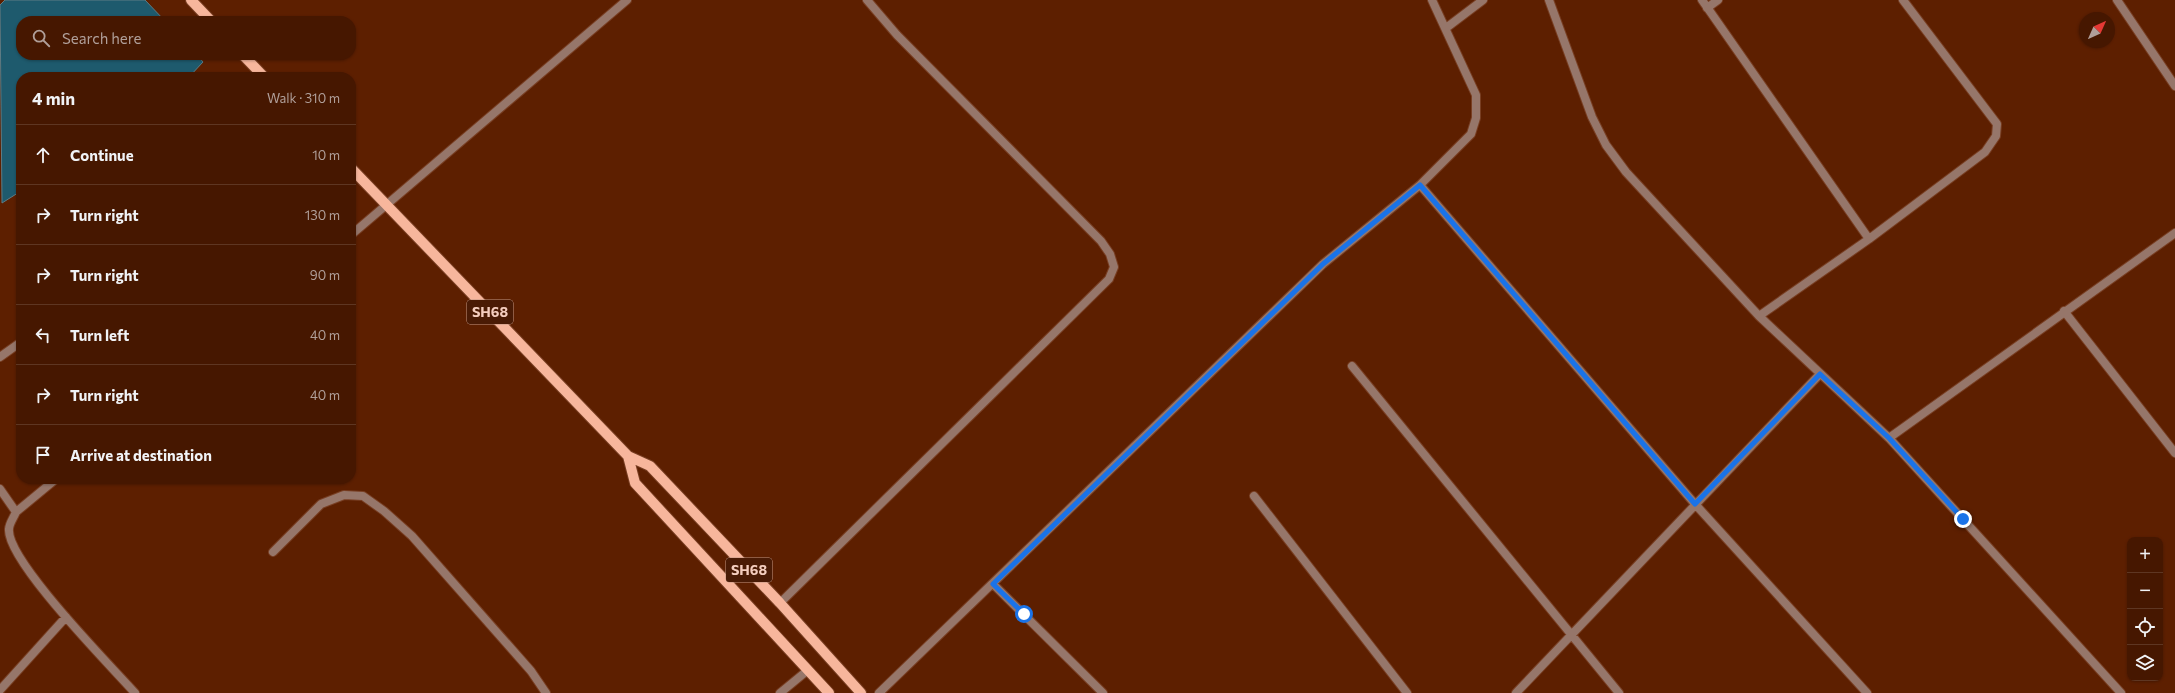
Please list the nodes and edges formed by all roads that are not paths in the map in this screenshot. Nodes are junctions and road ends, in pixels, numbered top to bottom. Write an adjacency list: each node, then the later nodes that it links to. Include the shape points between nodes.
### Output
1 (191, 0): 12 (main road)
2 (627, 0): 19 (street)
3 (867, 0): 39 (street, via 897,35 1101,241 1110,254 1114,267 1109,279)
4 (1432, 0): 13 (street)
5 (1483, 0): 13 (street)
6 (1549, 0): 24 (street, via 1592,117 1606,145 1626,172)
7 (1702, 0): 11 (street)
8 (1718, 0): 11 (street)
9 (1903, 0): 22 (street, via 1997,124 1996,136 1985,152)
10 (2117, 0): 16 (street)
11 (1707, 8): 22 (street)
12 (206, 16)
13 (1446, 28): 18 (street, via 1476,95 1476,118 1471,134)
14 (248, 60): 15 (main road)
15 (259, 72)
16 (2175, 86)
17 (356, 173): 19 (main road, SH68)
18 (1420, 185): 35 (street); 38 (street, via 1323,264)
19 (387, 205): 20 (street); 31 (main road, SH68)
20 (356, 231)
21 (2175, 233): 23 (street)
22 (1869, 239): 24 (street)
23 (2064, 311): 29 (street); 30 (street)
24 (1759, 316): 28 (street)
25 (16, 346): 26 (street)
26 (0, 357)
27 (1352, 366): 41 (street)
28 (1820, 374): 29 (street); 35 (street)
29 (1889, 438): 55 (street)
30 (2175, 453)
31 (628, 456): 39 (main road, SH68, via 650,466); 42 (main road, SH68, via 635,483)
32 (50, 484): 36 (street)
33 (0, 489): 36 (street)
34 (1254, 496): 51 (street)
35 (1695, 504): 41 (street); 54 (street)
36 (16, 512): 40 (street, via 9,529 13,545 21,560)
37 (273, 552): 45 (street, via 321,504 344,495 363,496 412,536 530,671)
38 (993, 584): 49 (street); 50 (street)
39 (780, 602): 48 (main road, SH68)
40 (66, 617): 43 (street); 44 (street)
41 (1571, 635): 52 (street); 53 (street)
42 (808, 670): 46 (street); 47 (main road, SH68)
43 (0, 690)
44 (135, 693)
45 (546, 693)
46 (780, 693)
47 (829, 693)
48 (861, 693)
49 (879, 693)
50 (1103, 693)
51 (1407, 693)
52 (1516, 693)
53 (1619, 693)
54 (1867, 693)
55 (2121, 693)

